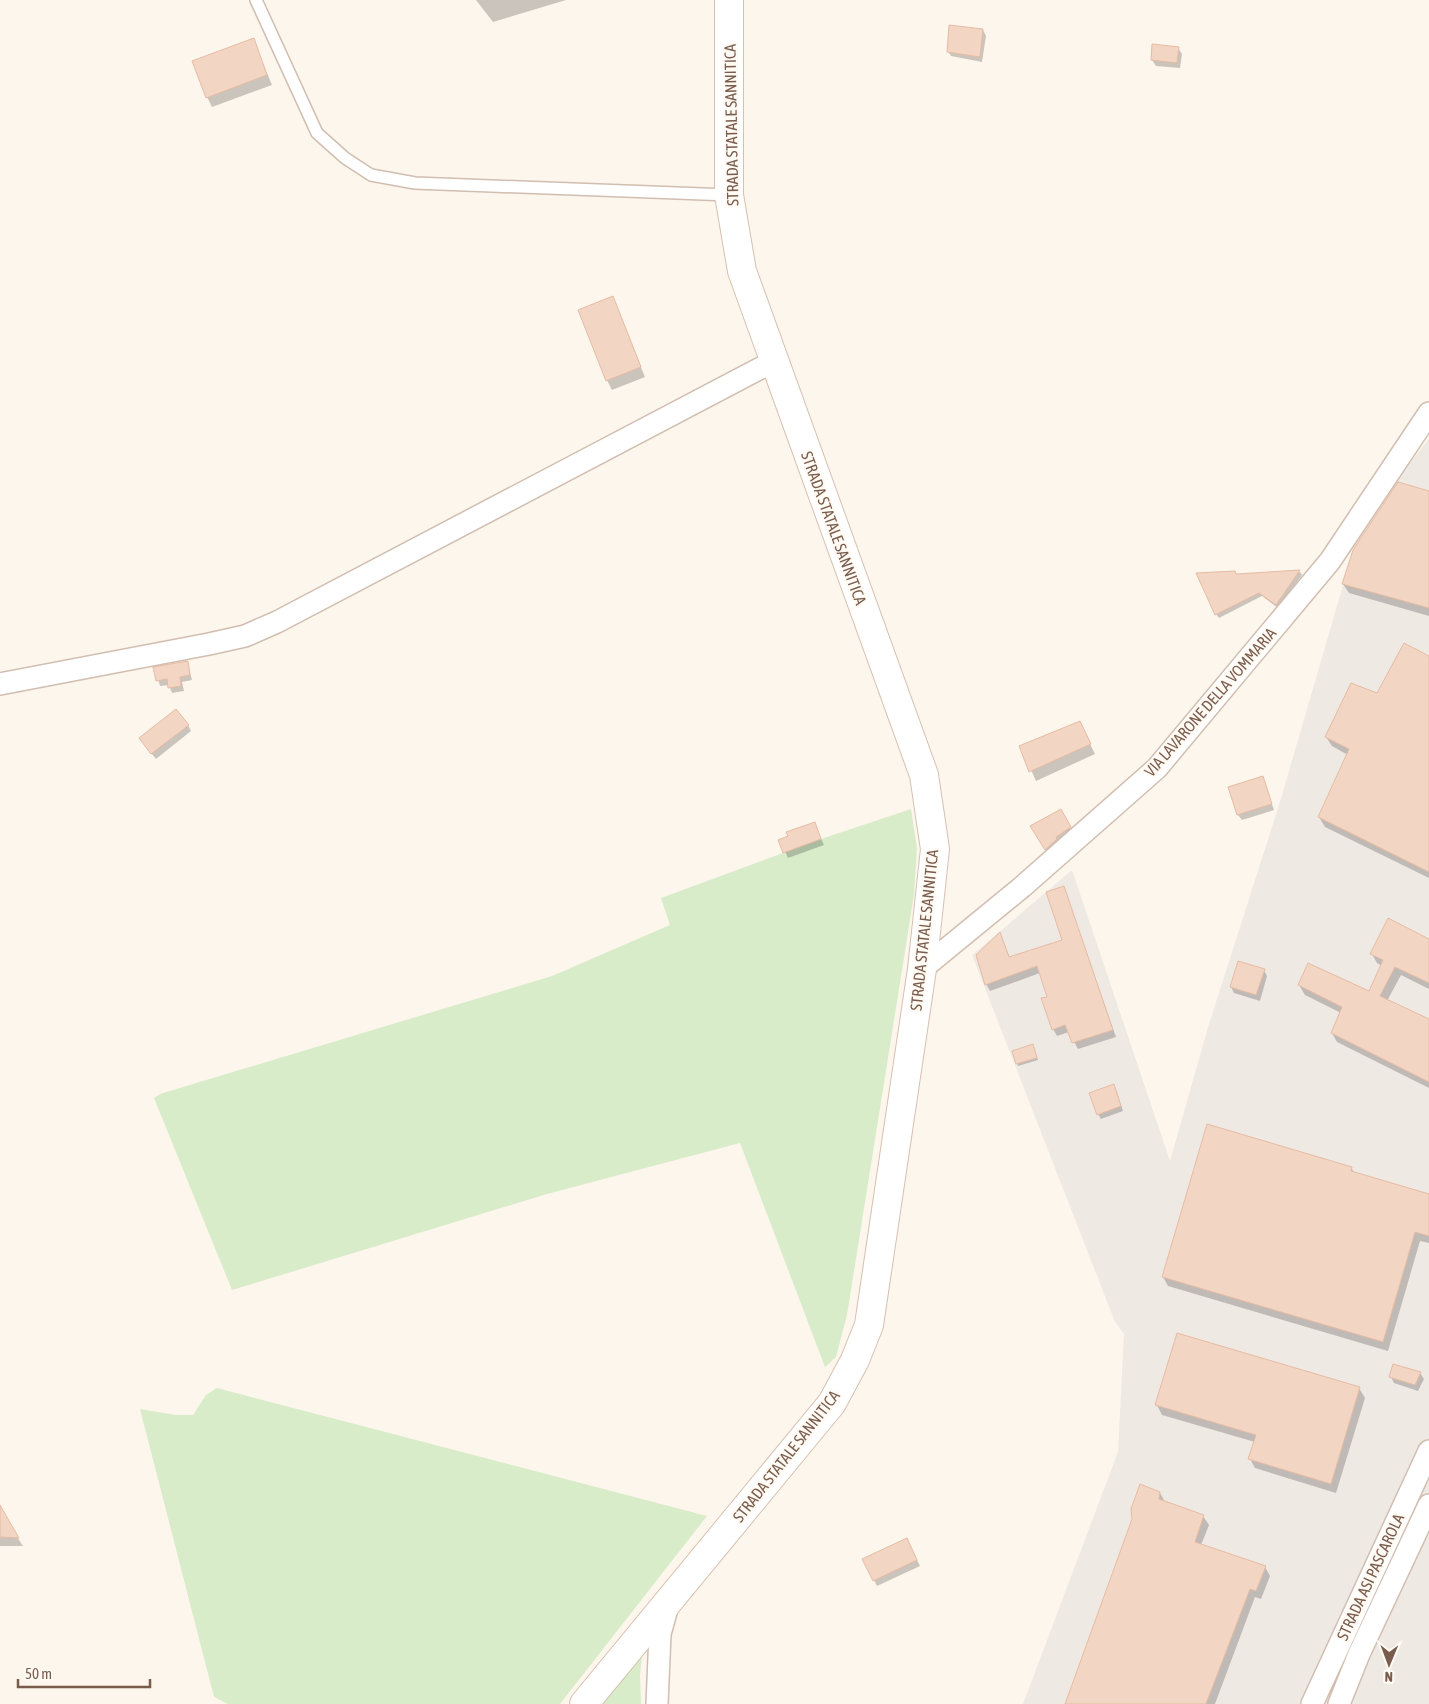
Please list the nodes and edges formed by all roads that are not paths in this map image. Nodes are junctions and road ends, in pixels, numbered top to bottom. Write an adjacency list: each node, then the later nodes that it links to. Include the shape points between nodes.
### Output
1 (256, 0): 3 (lane, via 318,133 345,158 371,174 415,183)
2 (729, 0): 3 (main road, STRADA STATALE SANNITICA)
3 (729, 195): 4 (main road, STRADA STATALE SANNITICA, via 742,271)
4 (774, 361): 6 (street, via 245,636); 7 (main road, STRADA STATALE SANNITICA, via 924,775 935,849)
5 (1429, 413): 7 (street, VIA LAVARONE DELLA VOMMARIA, via 1330,561 1157,768 1022,887)
6 (0, 684)
7 (922, 969): 10 (main road, STRADA STATALE SANNITICA, via 869,1325 832,1403)
8 (1429, 1451): 13 (street, STRADA ASI PASCAROLA)
9 (1429, 1505): 14 (street, STRADA ASI PASCAROLA)
10 (670, 1600): 11 (main road, STRADA STATALE SANNITICA); 12 (street, via 660,1634)
11 (589, 1702)
12 (658, 1704)
13 (1312, 1704)
14 (1339, 1704)

